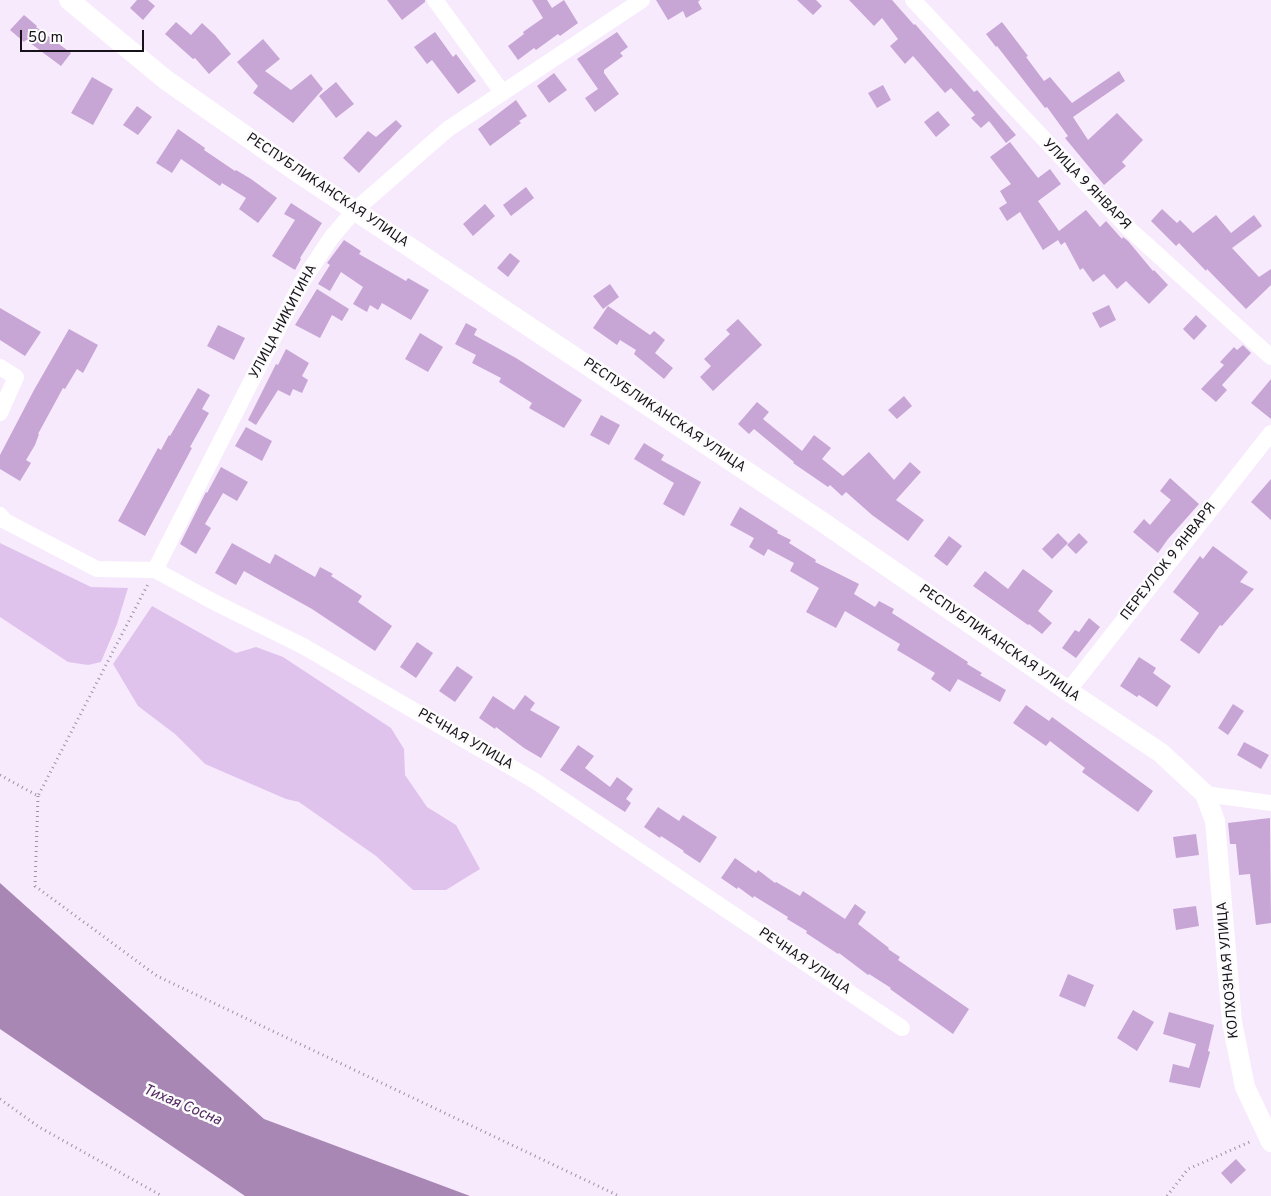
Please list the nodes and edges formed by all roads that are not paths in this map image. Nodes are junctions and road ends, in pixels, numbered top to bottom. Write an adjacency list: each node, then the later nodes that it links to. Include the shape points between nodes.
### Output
1 (69, 0): 6 (street, РЕСПУБЛИКАНСКАЯ УЛИЦА, via 166,80)
2 (435, 0): 5 (street)
3 (642, 0): 5 (street, УЛИЦА НИКИТИНА)
4 (913, 0): 7 (street, УЛИЦА 9 ЯНВАРЯ, via 1127,228)
5 (502, 92): 6 (street, УЛИЦА НИКИТИНА, via 448,129)
6 (354, 211): 12 (street, УЛИЦА НИКИТИНА, via 331,238 302,282); 13 (street, РЕСПУБЛИКАНСКАЯ УЛИЦА, via 813,516)
7 (1271, 358)
8 (0, 367): 9 (street, via 16,377)
9 (0, 412)
10 (1271, 433): 13 (street, ПЕРЕУЛОК 9 ЯНВАРЯ)
11 (0, 515): 12 (street, РЕЧНАЯ УЛИЦА, via 5,521 97,569)
12 (155, 570): 16 (street, РЕЧНАЯ УЛИЦА, via 303,646 535,780)
13 (1068, 691): 14 (street, РЕСПУБЛИКАНСКАЯ УЛИЦА, via 1161,753)
14 (1205, 794): 15 (street); 17 (street, КОЛХОЗНАЯ УЛИЦА, via 1215,821 1232,1022 1245,1087)
15 (1271, 803)
16 (902, 1028)
17 (1269, 1138)

